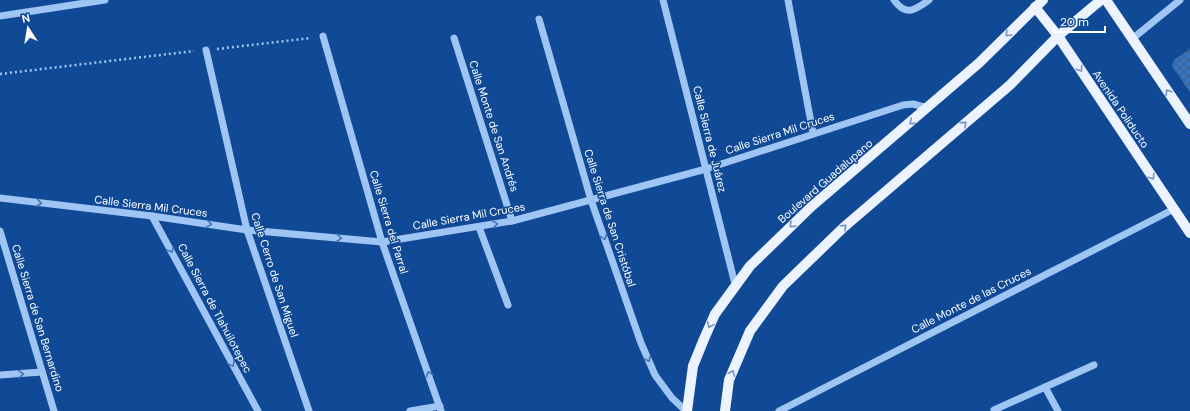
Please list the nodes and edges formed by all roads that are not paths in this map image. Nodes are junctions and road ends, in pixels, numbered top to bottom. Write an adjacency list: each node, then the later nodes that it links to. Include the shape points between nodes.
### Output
1 (105, 0): 10 (street)
2 (664, 0): 21 (street, Calle Sierra de Juárez)
3 (788, 0): 20 (street)
4 (894, 0): 5 (street, via 898,7 914,10)
5 (929, 0)
6 (1100, 0): 14 (main road)
7 (1106, 0): 16 (main road)
8 (1180, 0): 16 (street)
9 (1036, 2): 14 (main road, Avenida Poliducto); 18 (main road, Boulevard Guadalupano, one-way to 18, via 979,64)
10 (64, 3): 11 (street)
11 (0, 16)
12 (539, 19): 23 (street, Calle Sierra de San Cristóbal)
13 (323, 36): 31 (street, Calle Sierra del Parral)
14 (1058, 36): 24 (main road, Avenida Poliducto, one-way to 24); 45 (main road, one-way to 14, via 729,380 750,331 783,286 844,227 1010,85)
15 (454, 38): 26 (street, Calle Monte de San Andrés)
16 (1132, 39): 19 (main road, one-way to 16)
17 (206, 50): 28 (street, Calle Cerro de San Miguel)
18 (928, 108): 20 (street, Calle Sierra Mil Cruces, via 913,104 903,105); 32 (main road, Boulevard Guadalupano, one-way to 32, via 812,206)
19 (1190, 124)
20 (813, 133): 21 (street, Calle Sierra Mil Cruces)
21 (706, 169): 23 (street, Calle Sierra Mil Cruces); 32 (street, Calle Sierra de Juárez)
22 (0, 198): 25 (street, Calle Sierra Mil Cruces, one-way to 25)
23 (591, 200): 26 (street, Calle Sierra Mil Cruces); 44 (street, Calle Sierra de San Cristóbal, one-way to 44, via 655,376 672,398)
24 (1174, 208): 30 (main road, Avenida Poliducto); 46 (street, Calle Monte de las Cruces)
25 (152, 216): 28 (street, Calle Sierra Mil Cruces, one-way to 28); 41 (street, Calle Sierra de Tlahuilotepec, one-way to 41)
26 (512, 221): 27 (street, Calle Sierra Mil Cruces, one-way to 26)
27 (479, 227): 31 (street, Calle Sierra Mil Cruces); 33 (street)
28 (247, 230): 31 (street, Calle Sierra Mil Cruces, one-way to 31); 42 (street, Calle Cerro de San Miguel)
29 (0, 231): 35 (street, Calle Sierra de San Bernardino)
30 (1190, 233)
31 (382, 242): 38 (street, Calle Sierra del Parral, one-way to 31)
32 (735, 284): 44 (main road, Boulevard Guadalupano, one-way to 44, via 715,314 693,366)
33 (508, 305)
34 (1094, 365): 37 (street)
35 (42, 372): 36 (street, one-way to 35); 40 (street, Calle Sierra de San Bernardino)
36 (0, 375)
37 (1046, 387): 39 (street); 47 (street)
38 (441, 409): 43 (street)
39 (994, 410)
40 (54, 411)
41 (258, 411)
42 (309, 411)
43 (410, 411)
44 (687, 411)
45 (725, 411)
46 (779, 411)
47 (1058, 411)

